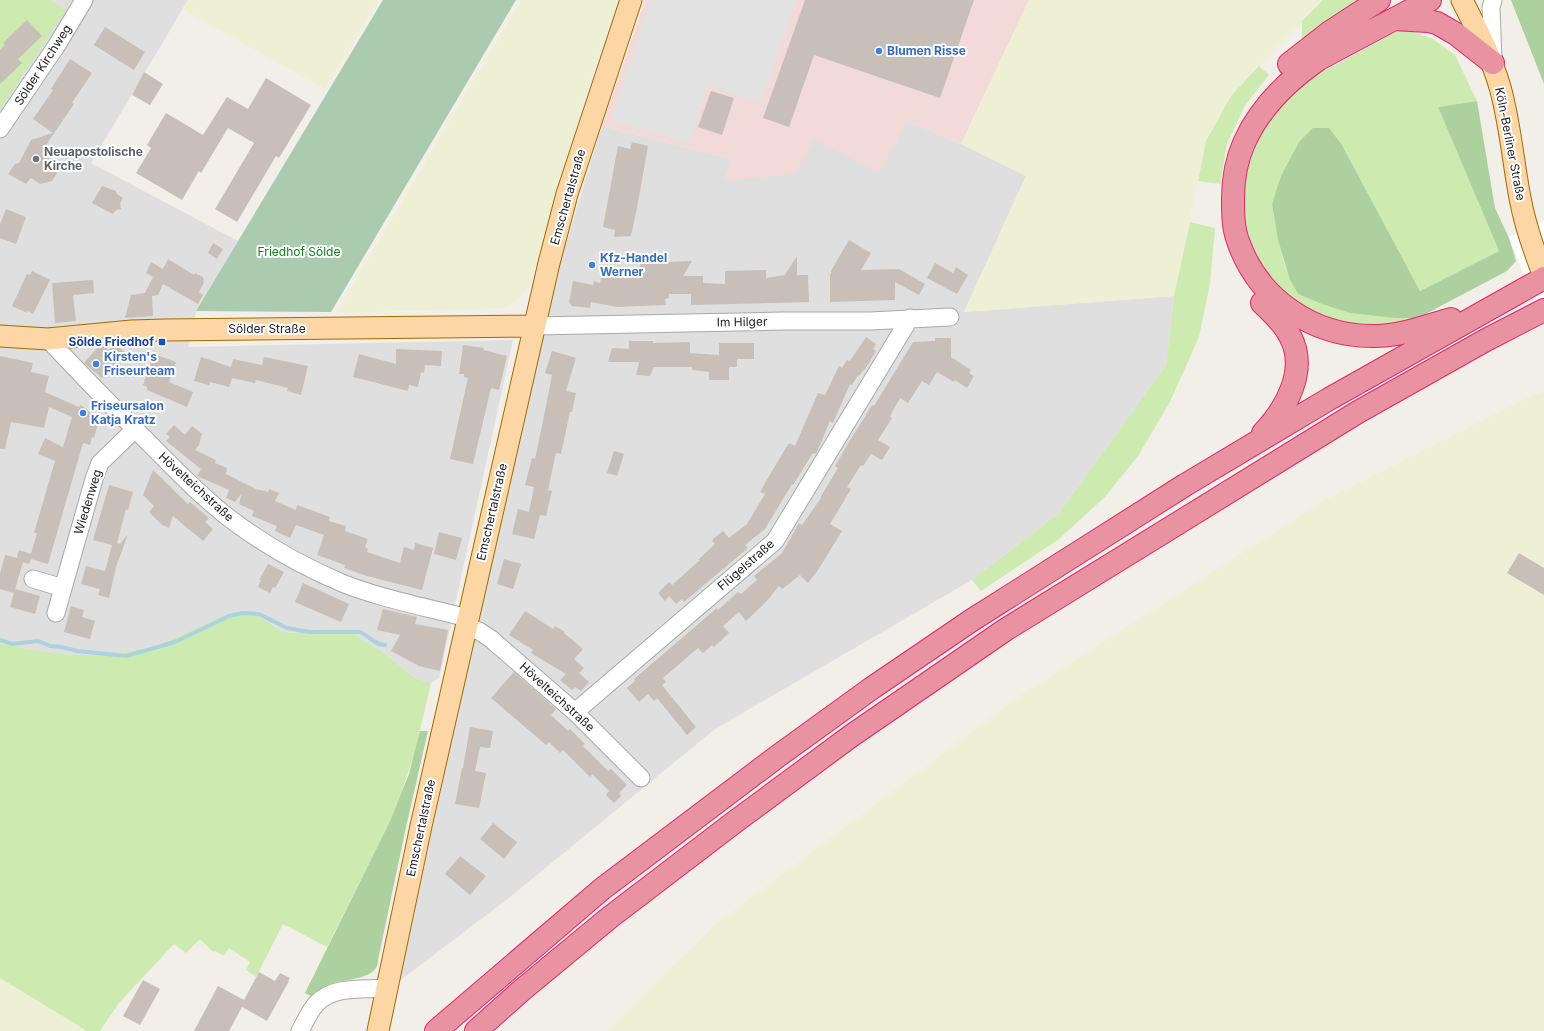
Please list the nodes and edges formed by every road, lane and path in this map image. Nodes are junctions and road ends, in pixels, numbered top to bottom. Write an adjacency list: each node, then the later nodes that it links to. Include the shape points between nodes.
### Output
1 (84, 0): 9 (street, Sölder Kirchweg)
2 (632, 0): 15 (main road, Emschertalstraße, via 567,194)
3 (1379, 0): 19 (highway, via 1303,52 1276,75 1249,109 1236,133 1230,152 1225,175 1222,214 1226,244 1239,273 1278,319 1290,336 1297,354 1296,378 1285,403 1271,425)
4 (1430, 0): 7 (highway)
5 (1462, 0): 8 (main road, Köln-Berliner Straße)
6 (1493, 0): 8 (street)
7 (1392, 19): 8 (highway, via 1440,24); 11 (highway, via 1302,70 1260,113 1243,144 1234,176 1234,223 1238,240 1255,275 1273,297 1297,315 1325,329 1357,335 1393,334)
8 (1493, 63): 10 (main road, Köln-Berliner Straße, via 1506,111 1520,198)
9 (0, 129)
10 (1544, 277): 11 (highway)
11 (1487, 309): 19 (highway)
12 (1544, 310): 30 (highway, via 1358,412 1005,630 851,736 736,821 609,918)
13 (950, 317): 14 (street, Im Hilger)
14 (910, 318): 15 (street, Im Hilger, via 870,321); 24 (street, Flügelstraße, via 775,541)
15 (534, 326): 17 (main road, Sölder Straße, via 164,330); 23 (main road, Emschertalstraße)
16 (0, 336): 17 (main road, Sölder Straße)
17 (48, 338): 18 (street, Hövelteichstraße)
18 (134, 429): 21 (street, Wiedenweg, via 100,463); 23 (street, Hövelteichstraße, via 213,505 285,555 358,589)
19 (1254, 443): 29 (highway, via 972,620 778,756 602,889)
20 (33, 580): 21 (street)
21 (63, 588): 22 (street, Wiedenweg)
22 (56, 613)
23 (466, 622): 24 (street, Hövelteichstraße, via 492,639); 26 (main road, Emschertalstraße)
24 (575, 712): 25 (street, Hövelteichstraße)
25 (641, 778)
26 (387, 988): 27 (street, via 333,992 310,1011); 28 (main road, Emschertalstraße)
27 (300, 1031)
28 (378, 1031)
29 (436, 1031)
30 (476, 1031)

